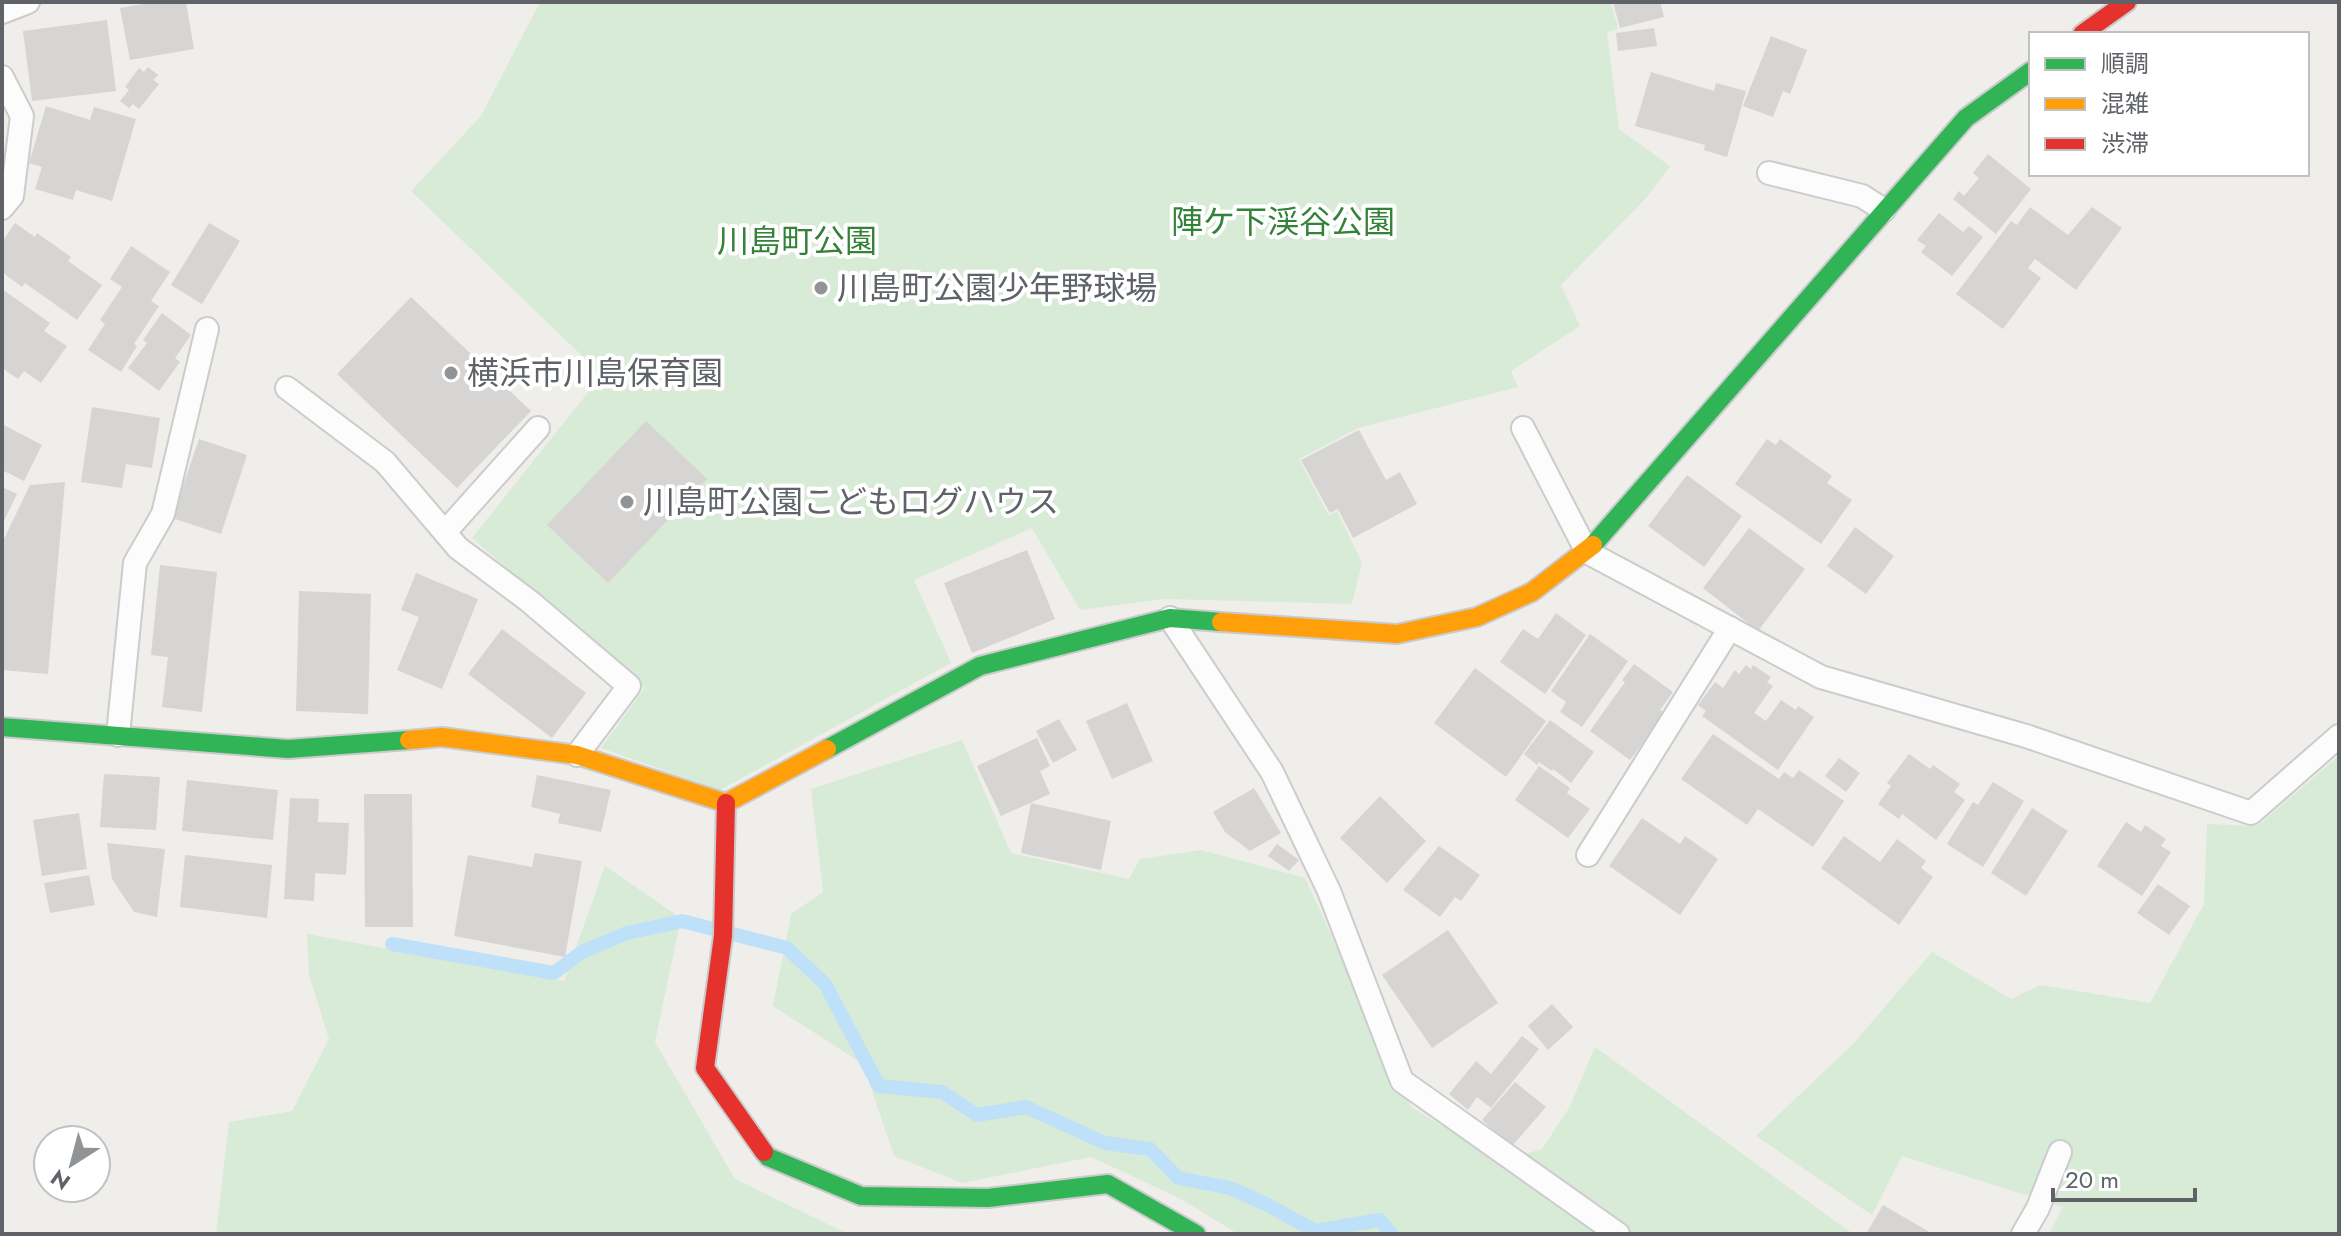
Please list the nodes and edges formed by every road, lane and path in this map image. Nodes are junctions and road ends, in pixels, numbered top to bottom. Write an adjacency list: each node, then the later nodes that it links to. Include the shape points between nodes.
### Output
1 (28, 2): 3 (lane)
2 (2127, 2): 4 (street)
3 (2, 12)
4 (2085, 32)
5 (2029, 72): 9 (street, via 1966,118)
6 (2, 77): 8 (lane, via 22,116 12,196)
7 (1769, 173): 9 (lane, via 1862,196)
8 (2, 208)
9 (1884, 210): 15 (street)
10 (207, 329): 19 (lane, via 163,514 135,563)
11 (287, 388): 14 (lane, via 385,462)
12 (538, 428): 14 (lane)
13 (1523, 428): 15 (lane)
14 (445, 532): 21 (lane, via 629,686)
15 (1587, 552): 16 (street, via 1532,592 1477,617 1397,634); 17 (lane)
16 (1170, 618): 22 (street, via 980,666); 26 (lane, via 1272,772 1329,891 1402,1081)
17 (1730, 628): 20 (lane, via 1821,677 2026,736 2251,813); 23 (lane)
18 (2, 727): 19 (street)
19 (118, 735): 21 (street, via 288,749 442,737)
20 (2339, 736)
21 (577, 755): 22 (street)
22 (726, 803): 25 (street, via 716,1012 705,1068 768,1157 861,1196 988,1198 1108,1184)
23 (1588, 855)
24 (2060, 1152): 27 (lane)
25 (1196, 1234)
26 (1618, 1234)
27 (2023, 1234)

